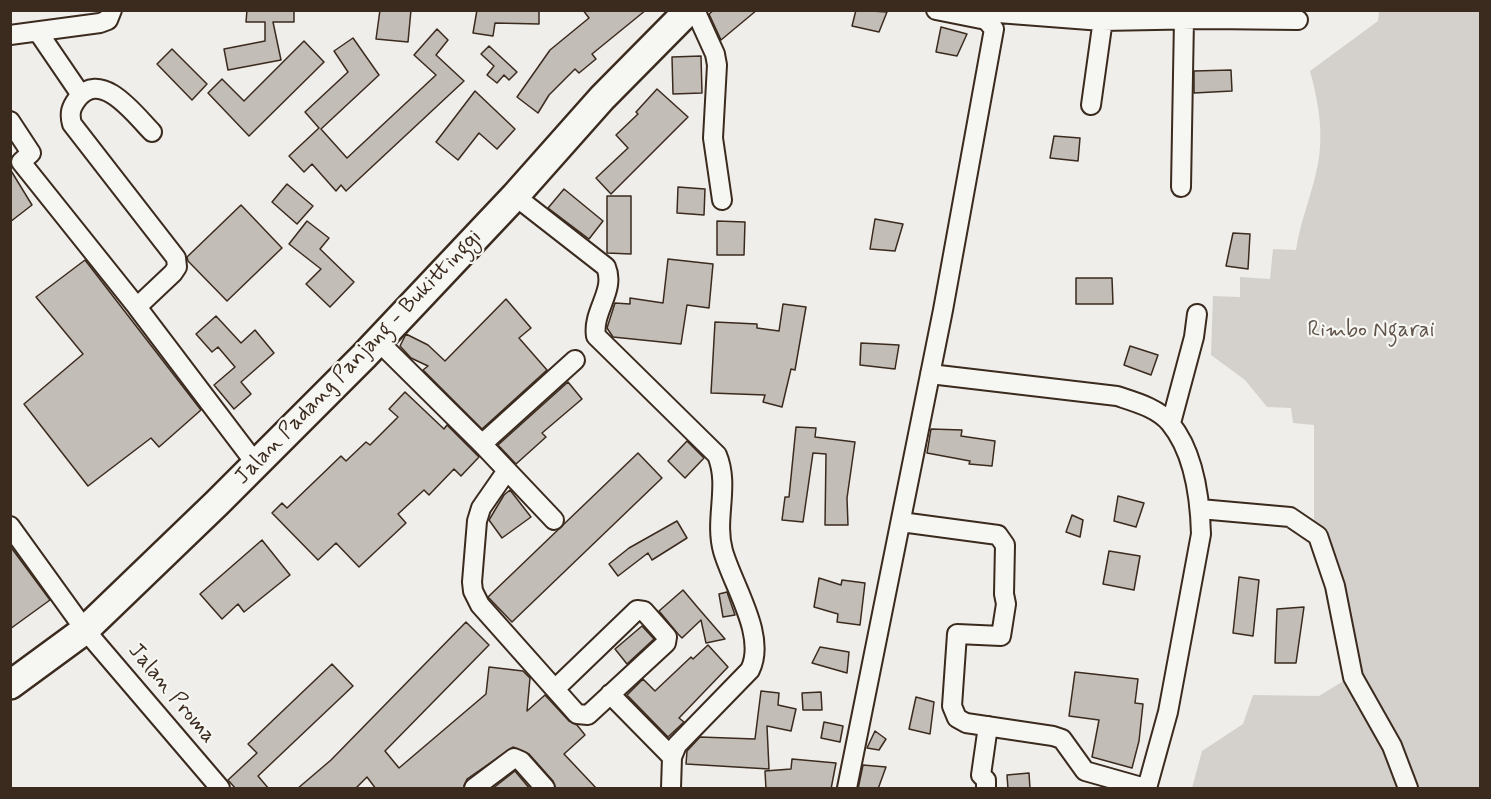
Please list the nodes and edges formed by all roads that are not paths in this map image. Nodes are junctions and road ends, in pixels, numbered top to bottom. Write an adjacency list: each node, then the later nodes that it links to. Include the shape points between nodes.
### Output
1 (112, 10): 10 (street, via 108,20 100,23)
2 (689, 10): 17 (highway, Jalan Padang Panjang - Bukittinggi, via 602,98)
3 (695, 10): 18 (street, via 717,65 713,138)
4 (936, 10): 7 (street, via 986,20)
5 (1208, 15): 8 (street); 9 (street)
6 (1103, 16): 7 (street); 8 (street); 13 (street)
7 (997, 17): 23 (street)
8 (1184, 19): 16 (street)
9 (1298, 20)
10 (38, 32): 11 (street); 12 (street)
11 (10, 35)
12 (81, 95): 15 (street, via 93,89 114,94); 19 (street, via 72,105 72,124 176,258 173,273)
13 (1091, 105)
14 (10, 121): 19 (street, via 31,153 21,162)
15 (152, 132)
16 (1181, 187)
17 (515, 196): 21 (highway, Jalan Padang Panjang - Bukittinggi); 37 (street, via 606,267 609,281 596,318 596,336 717,454 721,465 720,536 755,638 755,660 750,670 677,745)
18 (722, 200)
19 (137, 307): 26 (street)
20 (1197, 314): 24 (street)
21 (378, 341): 25 (street); 26 (highway, Jalan Padang Panjang - Bukittinggi)
22 (575, 360): 25 (street)
23 (930, 374): 24 (street, via 1117,396 1142,404); 30 (street)
24 (1171, 423): 28 (street, via 1186,454)
25 (483, 444): 27 (street)
26 (256, 464): 32 (highway, Jalan Padang Panjang - Bukittinggi)
27 (506, 472): 29 (street); 34 (street, via 478,514 473,591 480,605)
28 (1200, 509): 44 (street, via 1201,534 1168,712); 45 (street, via 1290,517 1318,536 1335,586 1353,677 1392,746)
29 (554, 520)
30 (901, 522): 36 (street, via 998,535 1003,539 1006,604 1001,636 959,632 955,644 954,714 966,723); 42 (street)
31 (10, 526): 32 (street, Jalan Proma)
32 (85, 630): 33 (highway, Jalan Padang Panjang - Bukittinggi); 38 (street, Jalan Proma)
33 (10, 685)
34 (555, 689): 35 (street, via 582,716); 35 (street, via 640,610 665,634 666,643)
35 (610, 694): 37 (street)
36 (988, 726): 43 (street, via 981,773); 44 (street, via 1053,736 1062,740 1085,771)
37 (672, 757): 41 (street)
38 (220, 789)
39 (474, 789): 40 (street, via 514,758)
40 (545, 789)
41 (671, 789)
42 (847, 789)
43 (986, 789)
44 (1146, 789)
45 (1408, 789)

